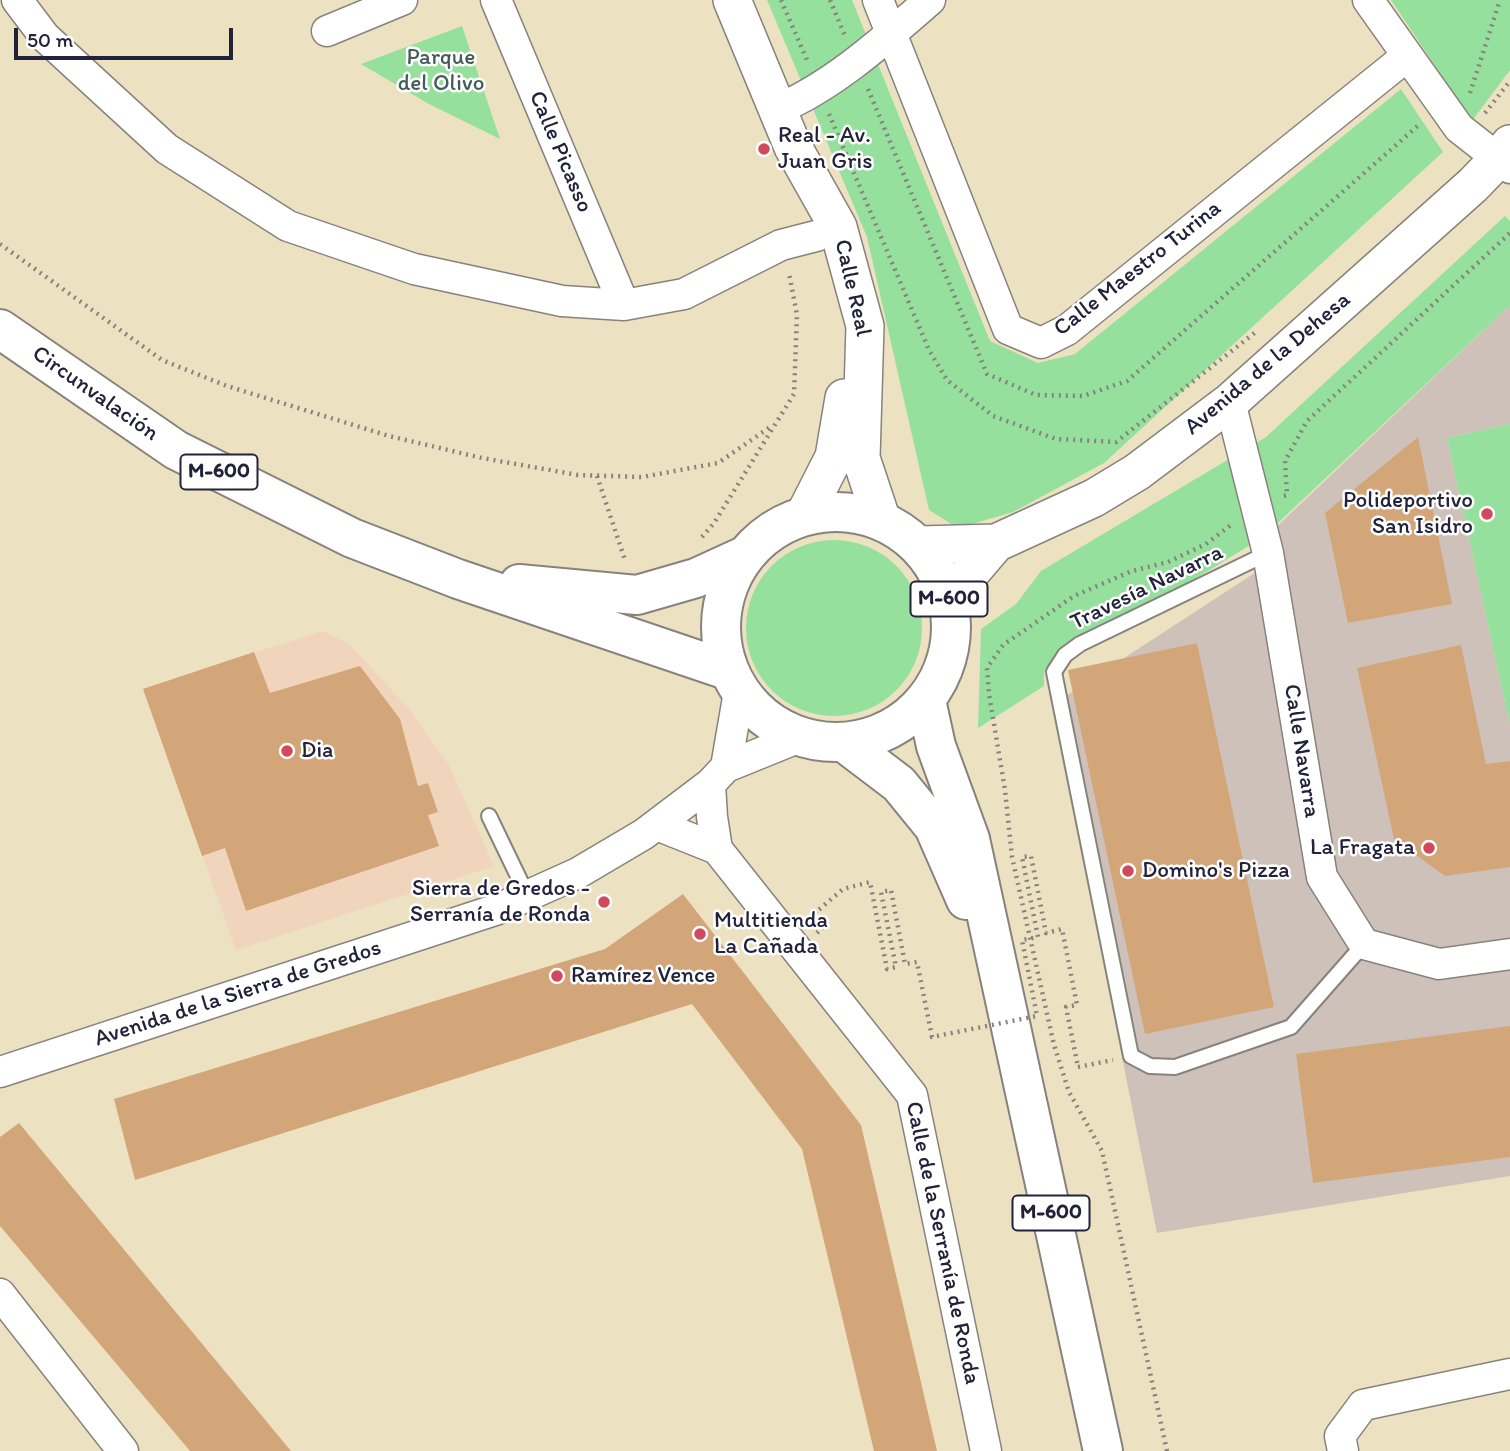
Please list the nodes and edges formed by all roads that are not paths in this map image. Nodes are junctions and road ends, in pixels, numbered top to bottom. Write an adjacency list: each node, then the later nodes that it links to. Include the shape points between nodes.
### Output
1 (17, 0): 15 (street, via 45,37 167,149 288,226 414,269 562,301)
2 (402, 0): 8 (street)
3 (496, 0): 15 (street, Calle Picasso)
4 (732, 0): 11 (street, Calle Real)
5 (878, 0): 9 (street, Calle Maestro Turina)
6 (930, 0): 9 (street)
7 (1368, 0): 10 (street)
8 (327, 32)
9 (892, 33): 10 (street, Calle Maestro Turina, via 1008,329 1041,343 1067,330); 11 (street, via 800,100)
10 (1407, 56): 13 (street, via 1459,128)
11 (778, 109): 12 (street, Calle Real)
12 (793, 148): 14 (street, Calle Real); 19 (street, Calle Real, via 838,228 865,326 861,458)
13 (1506, 157): 17 (street, Avenida de la Dehesa)
14 (798, 241): 15 (street, via 684,295); 18 (street, Calle Real, via 842,326 844,401 834,457)
15 (624, 304)
16 (0, 329): 24 (highway, Circunvalación / M-600, via 176,450 352,538)
17 (1230, 402): 20 (street, Avenida de la Dehesa, via 1137,472 1094,498); 22 (street, Calle Navarra)
18 (804, 516): 19 (highway, M-600, via 843,511); 23 (highway, M-600, via 771,531)
19 (882, 520): 21 (highway, M-600)
20 (996, 543): 21 (street, Avenida de la Dehesa); 25 (street, Avenida de la Dehesa)
21 (919, 545): 25 (highway, M-600, via 937,569)
22 (1268, 553): 35 (street, Calle Navarra, via 1322,877); 35 (lane, Travesía Navarra, via 1080,644 1065,655 1054,672 1131,1056 1150,1066 1175,1067 1291,1027)
23 (744, 556): 24 (highway, M-600, via 696,578 637,595); 26 (highway, M-600, via 728,582 720,611 720,640)
24 (458, 579): 26 (highway, M-600)
25 (949, 598): 27 (highway, M-600, via 952,634 944,669)
26 (733, 681): 28 (highway, M-600, via 765,720); 30 (street)
27 (926, 700): 29 (highway, M-600, via 890,730); 37 (highway, M-600, via 936,746 970,838)
28 (800, 737): 29 (highway, M-600); 30 (street, Avenida de la Sierra de Gredos)
29 (845, 743): 37 (highway, M-600, via 899,784 934,827)
30 (718, 776): 32 (street, Avenida de la Sierra de Gredos); 33 (street, Calle de la Serranía de Ronda, via 712,817)
31 (489, 816): 34 (lane)
32 (657, 825): 33 (street, Calle de la Serranía de Ronda); 34 (street, Avenida de la Sierra de Gredos)
33 (717, 849): 42 (street, Calle de la Serranía de Ronda, via 912,1095)
34 (528, 897): 38 (street, Avenida de la Sierra de Gredos)
35 (1364, 944): 36 (street, via 1439,964)
36 (1510, 954)
37 (999, 975): 43 (highway, M-600)
38 (0, 1072)
39 (0, 1294): 41 (street)
40 (1510, 1374): 44 (street, via 1363,1405 1340,1436)
41 (123, 1451)
42 (986, 1451)
43 (1103, 1451)
44 (1343, 1451)

